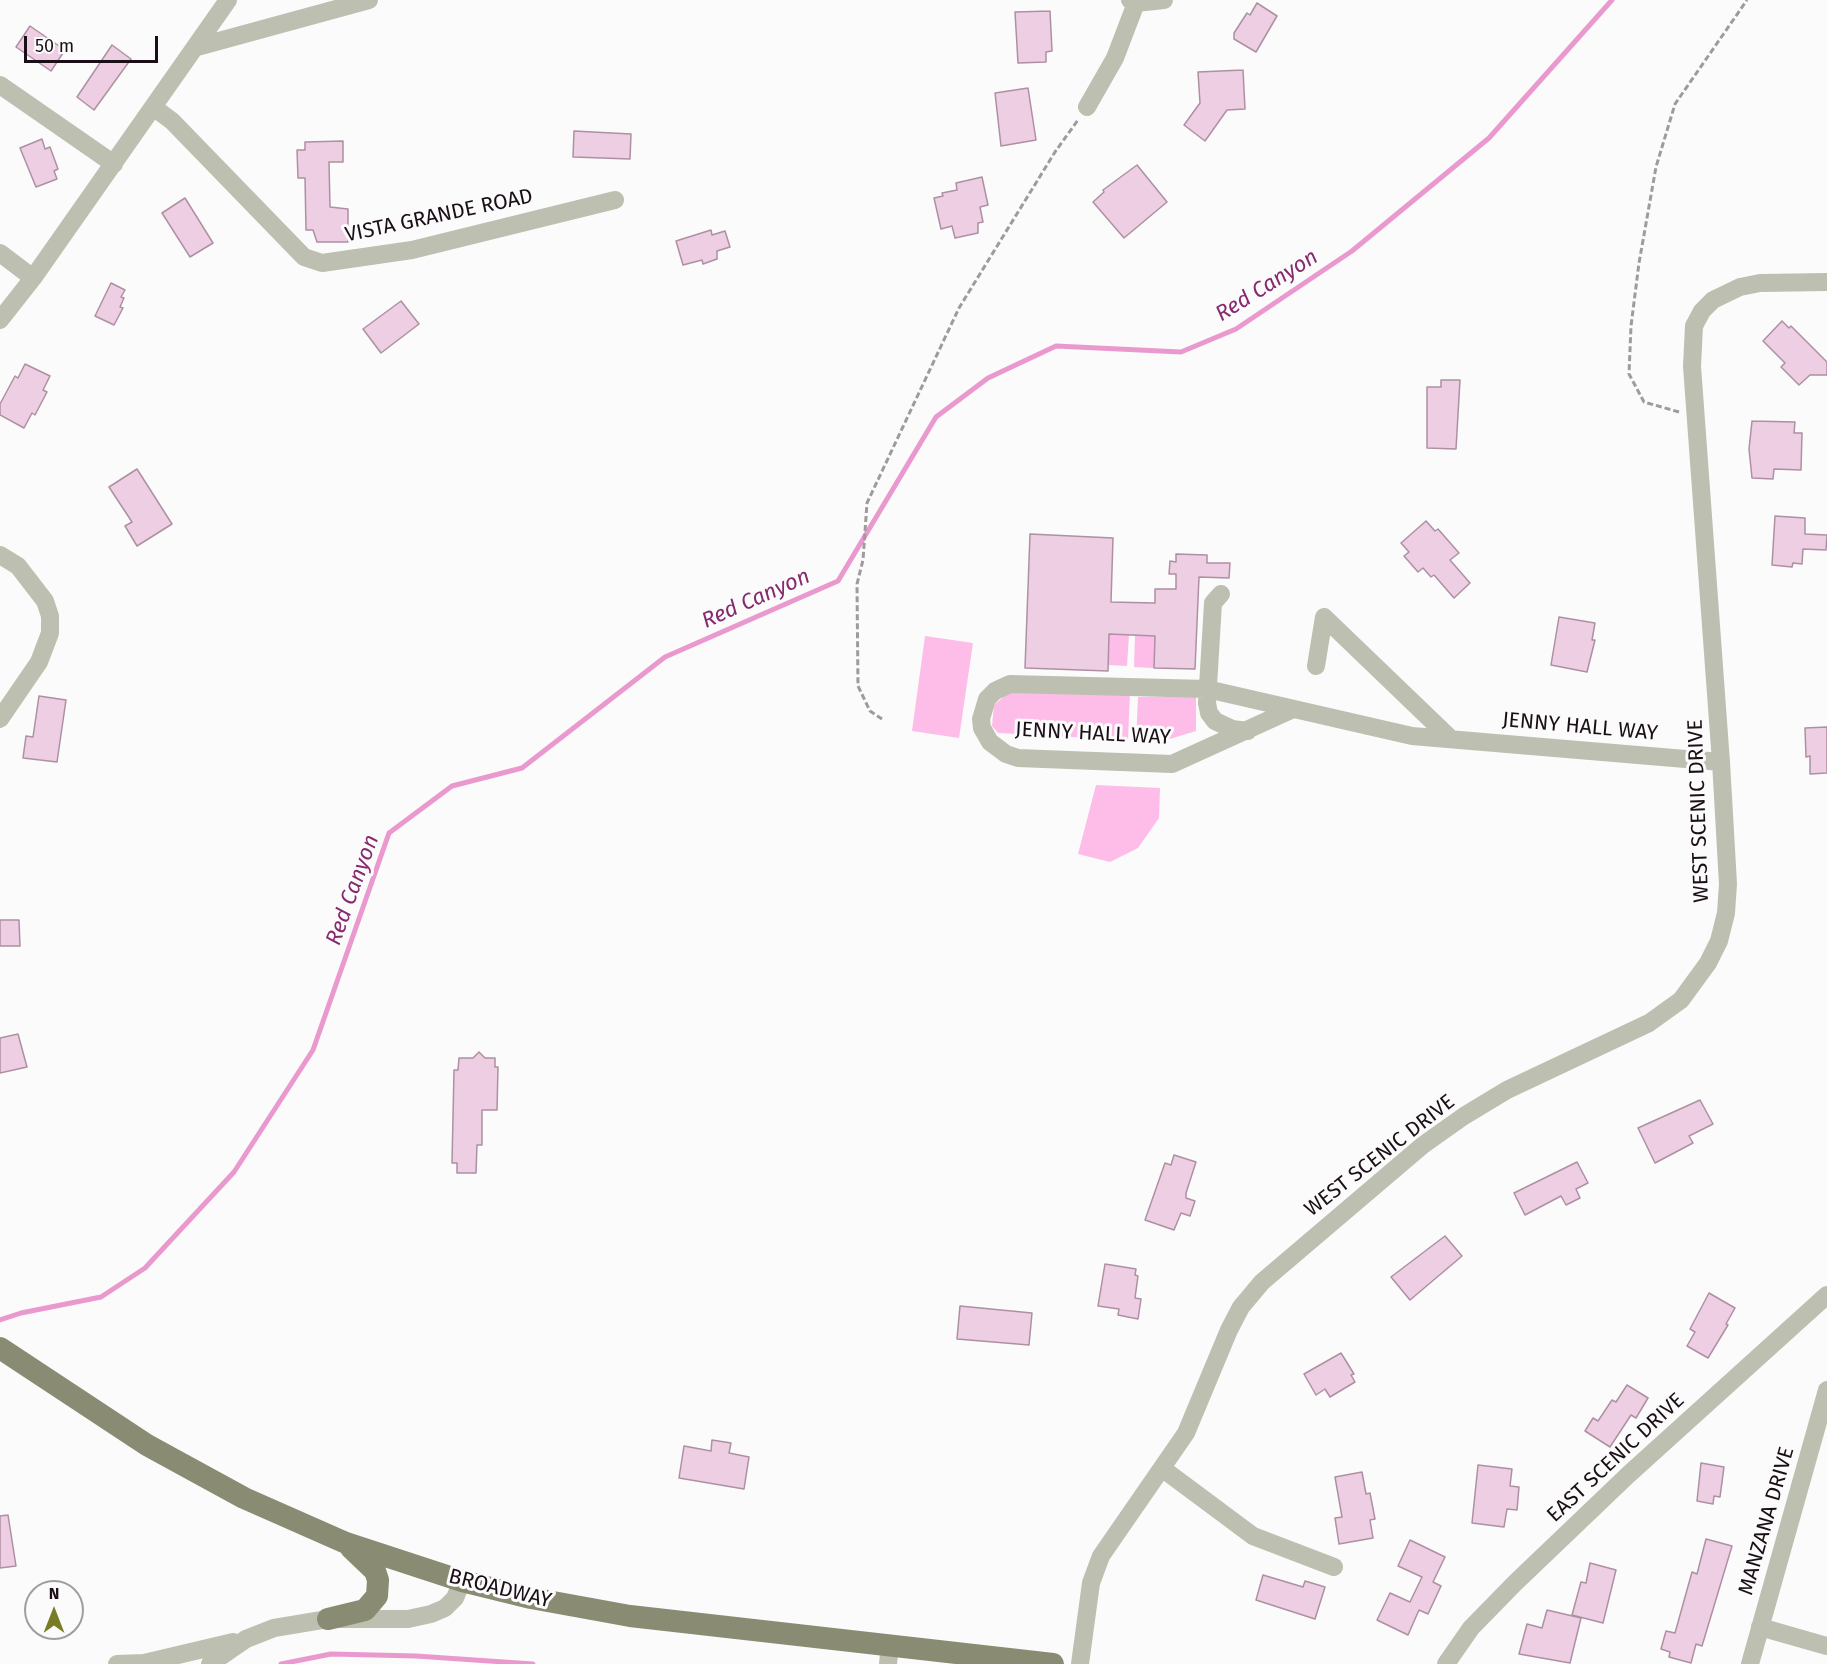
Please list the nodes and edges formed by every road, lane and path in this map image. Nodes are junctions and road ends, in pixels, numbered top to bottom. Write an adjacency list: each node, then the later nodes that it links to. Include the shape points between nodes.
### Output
1 (228, 0): 6 (street)
2 (369, 0): 6 (street)
3 (1164, 0): 5 (street)
4 (1746, 0): 16 (path, via 1675,104 1656,167 1631,326 1629,374 1644,402)
5 (1133, 2): 9 (street, via 1115,58)
6 (197, 47): 8 (street)
7 (0, 85): 10 (street)
8 (153, 107): 10 (street); 11 (street, VISTA GRANDE ROAD, via 172,121 304,257 322,263 412,250)
9 (1087, 108): 23 (path, via 1055,152 959,308 867,503 857,584 858,686 870,711)
10 (114, 164): 13 (street)
11 (615, 200)
12 (0, 254): 13 (street)
13 (33, 278): 15 (street)
14 (1827, 282): 16 (street, WEST SCENIC DRIVE, via 1760,283 1724,294 1708,306 1694,326 1691,343)
15 (0, 320)
16 (1696, 415): 26 (street, WEST SCENIC DRIVE)
17 (0, 555): 22 (street, via 18,566 45,601 50,616 50,633 39,662)
18 (1221, 594): 20 (street, via 1213,603)
19 (1316, 666): 25 (street, via 1324,616)
20 (1207, 689): 21 (street, JENNY HALL WAY); 24 (street, via 1209,713 1215,721); 24 (street, JENNY HALL WAY, via 1010,684 987,699 982,728 996,747 1018,758 1172,764)
21 (1293, 709): 24 (street, JENNY HALL WAY); 25 (street, JENNY HALL WAY, via 1412,736)
22 (0, 719)
23 (882, 719)
24 (1248, 731)
25 (1451, 739): 26 (street, JENNY HALL WAY)
26 (1721, 762): 30 (street, WEST SCENIC DRIVE, via 1726,913 1719,941 1696,982 1681,1000 1649,1023 1507,1090 1464,1116 1423,1145 1262,1282 1241,1307 1186,1434)
27 (1827, 1295): 43 (street, EAST SCENIC DRIVE, via 1515,1583 1471,1628)
28 (0, 1348): 31 (main road, BROADWAY, via 174,1460 244,1498)
29 (1827, 1390): 35 (street, MANZANA DRIVE)
30 (1163, 1469): 32 (street, via 1253,1536); 42 (street, WEST SCENIC DRIVE, via 1101,1556 1091,1583)
31 (345, 1543): 33 (main road, BROADWAY); 34 (main road, via 375,1571 378,1589 372,1605 365,1610)
32 (1334, 1567)
33 (462, 1581): 34 (street, via 455,1598 431,1614 408,1619); 38 (main road, BROADWAY, via 601,1612)
34 (328, 1619): 36 (street, via 274,1628)
35 (1760, 1627): 37 (street); 44 (street, MANZANA DRIVE)
36 (246, 1639): 39 (street, via 144,1663); 40 (street)
37 (1827, 1646)
38 (889, 1654): 41 (main road, BROADWAY)
39 (117, 1664)
40 (210, 1664)
41 (1053, 1664)
42 (1080, 1664)
43 (1446, 1664)
44 (1750, 1664)

